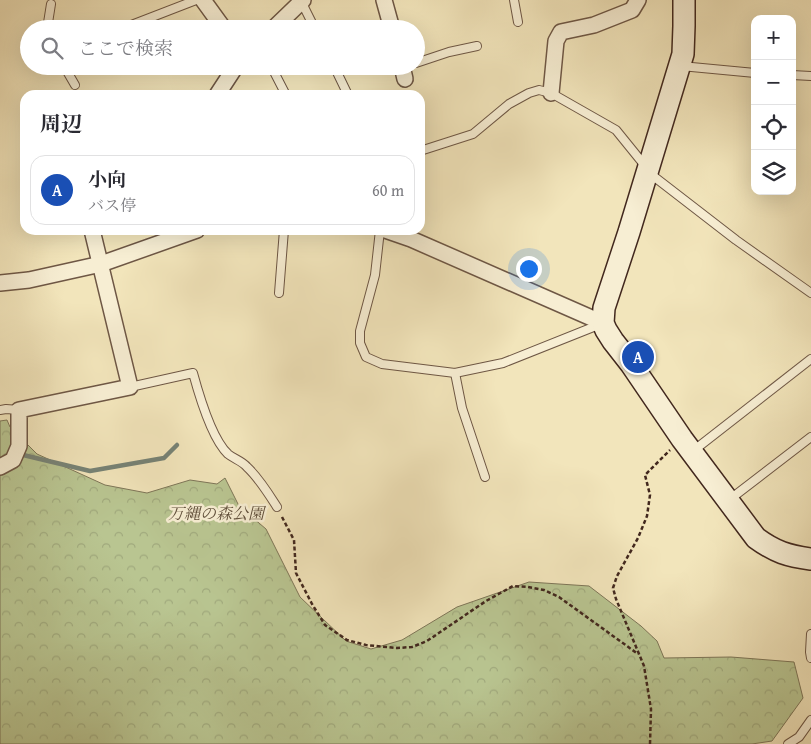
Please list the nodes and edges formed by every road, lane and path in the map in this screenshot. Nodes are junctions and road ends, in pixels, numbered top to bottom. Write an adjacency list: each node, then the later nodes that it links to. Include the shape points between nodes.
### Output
1 (196, 0): 10 (lane)
2 (204, 0): 11 (street)
3 (384, 0): 14 (street)
4 (514, 0): 15 (lane)
5 (638, 0): 30 (street, via 632,10 594,25 560,32 556,41)
6 (684, 0): 18 (street, via 683,54)
7 (302, 1): 12 (street); 13 (lane)
8 (51, 4): 9 (lane)
9 (48, 20)
10 (144, 20)
11 (218, 20)
12 (282, 20)
13 (311, 20)
14 (390, 20)
15 (518, 22)
16 (477, 46): 17 (lane)
17 (425, 61)
18 (679, 66): 19 (lane); 32 (street)
19 (751, 73)
20 (70, 75): 26 (lane)
21 (230, 75): 27 (street)
22 (276, 75): 28 (lane)
23 (338, 75): 29 (lane)
24 (796, 75): 25 (lane)
25 (811, 76)
26 (76, 85)
27 (220, 90)
28 (283, 90)
29 (346, 90)
30 (551, 93): 31 (lane, via 539,90 529,93 509,104 473,134); 32 (lane, via 616,130)
31 (425, 149)
32 (647, 170): 41 (lane, via 736,240); 42 (street, via 604,308)
33 (93, 235): 38 (street)
34 (183, 235): 38 (street)
35 (284, 235): 40 (lane)
36 (379, 235): 44 (lane, via 375,275 360,331 360,343 366,357 382,364)
37 (400, 235): 42 (street)
38 (101, 264): 39 (street); 45 (street)
39 (0, 283)
40 (279, 293)
41 (811, 293)
42 (603, 322): 44 (lane, via 502,363); 49 (street)
43 (811, 359): 49 (lane)
44 (455, 373): 51 (lane, via 462,408)
45 (130, 387): 47 (street); 53 (lane, via 193,373 201,403 227,454 246,466)
46 (0, 410): 47 (lane)
47 (19, 410): 50 (street, via 19,446 13,460)
48 (811, 437): 52 (lane)
49 (686, 446): 52 (street); 56 (path, via 645,475 650,495 647,516 613,588)
50 (0, 467)
51 (485, 477)
52 (728, 501): 54 (street, via 756,538 770,549 790,556)
53 (277, 507): 56 (path, via 294,540 296,573 312,604 325,625 347,640 366,645 412,647 513,586 544,590 559,597)
54 (811, 558)
55 (811, 634): 57 (lane)
56 (638, 654): 59 (path, via 648,687)
57 (811, 658)
58 (811, 720): 60 (lane, via 799,737)
59 (650, 744)
60 (788, 744)

